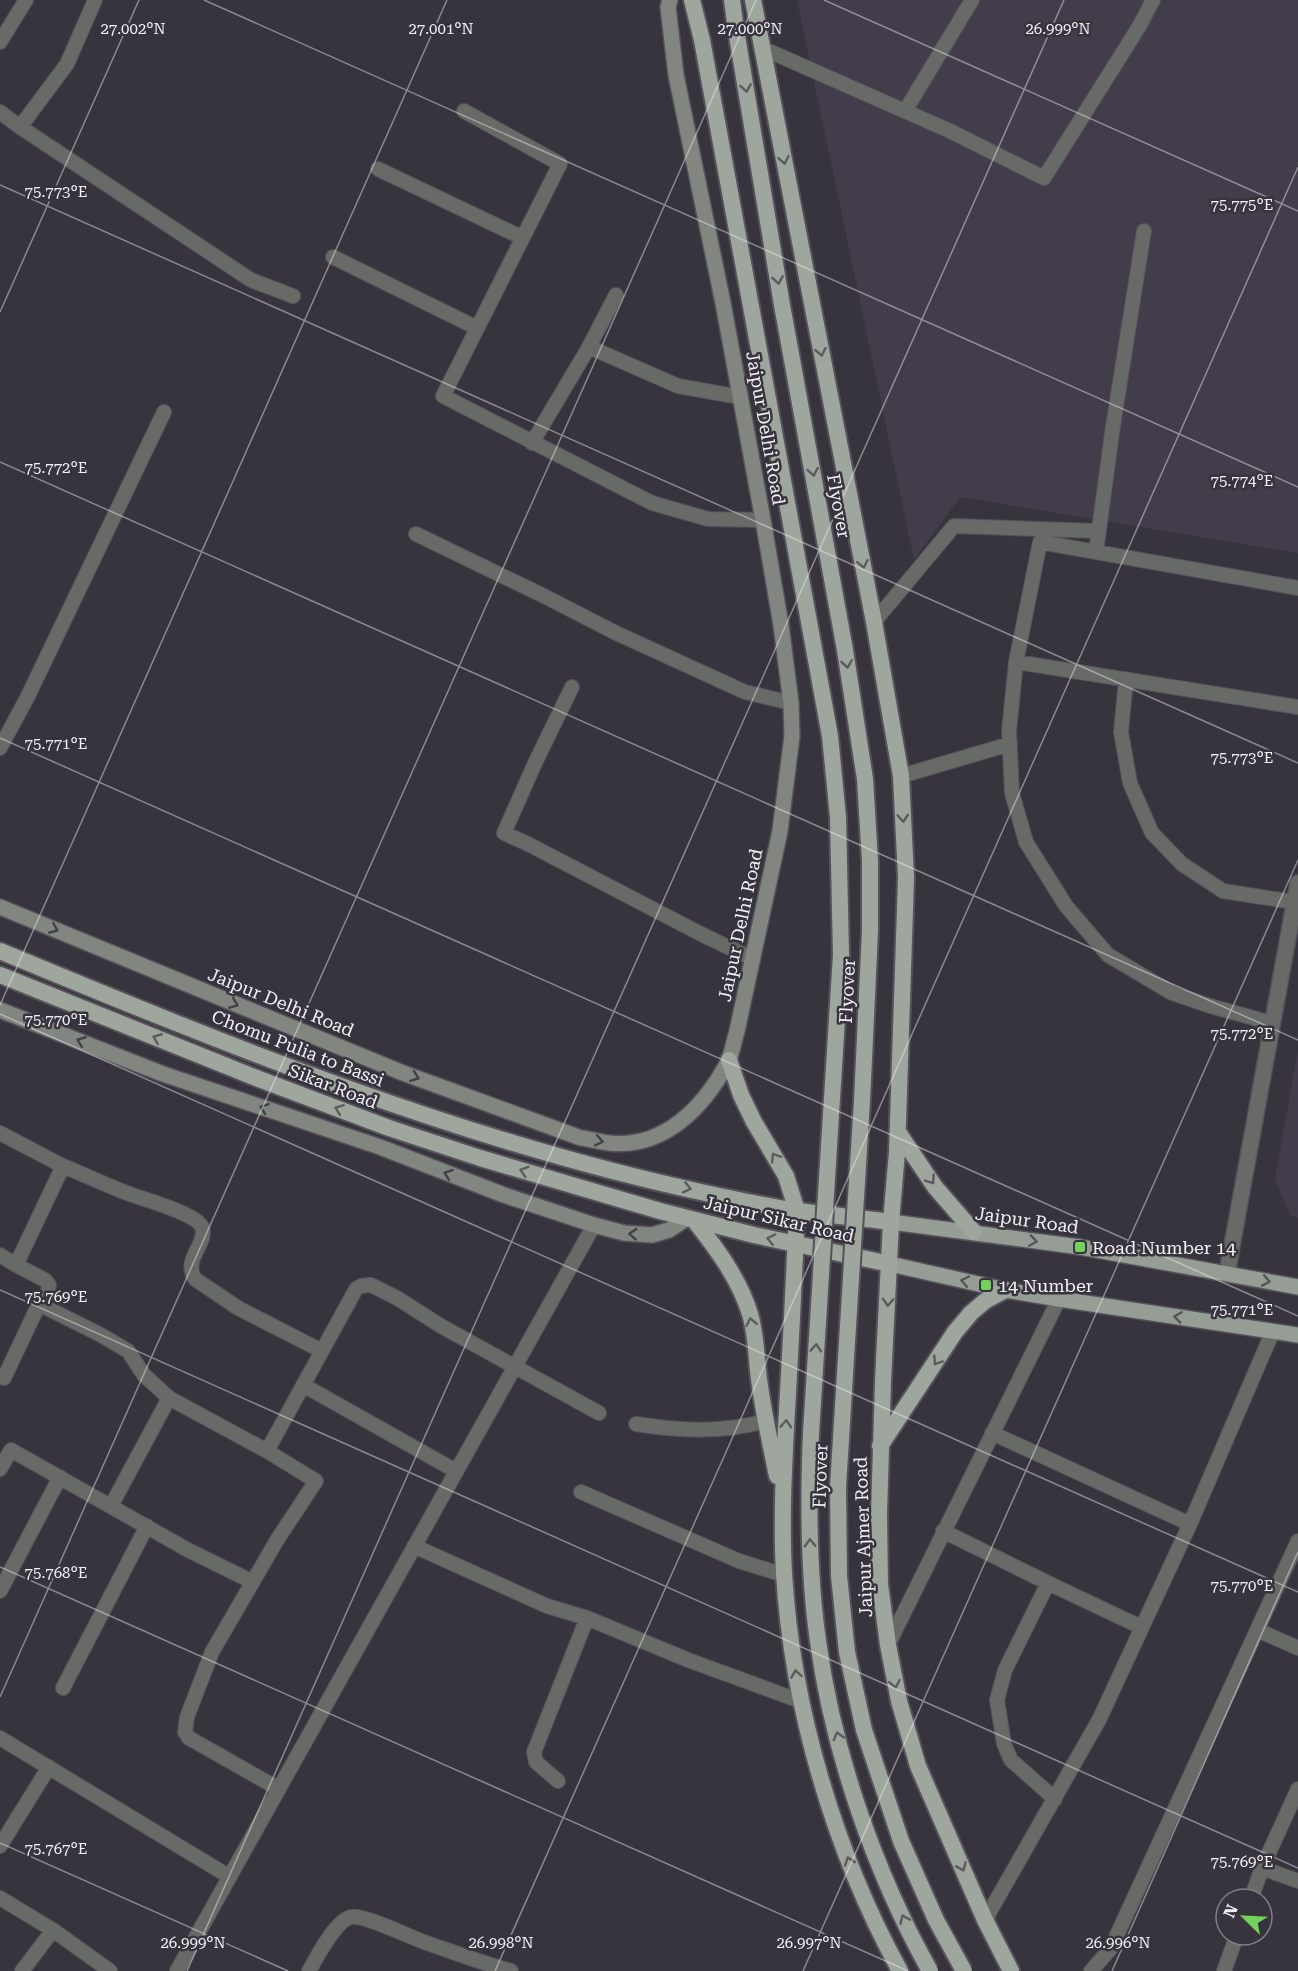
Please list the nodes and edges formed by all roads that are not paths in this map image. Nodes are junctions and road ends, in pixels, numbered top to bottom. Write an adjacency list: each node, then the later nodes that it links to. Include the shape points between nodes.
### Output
1 (26, 0): 9 (street)
2 (95, 0): 14 (street, via 67,64)
3 (670, 0): 23 (main road, Jaipur Delhi Road, via 676,75)
4 (692, 0): 123 (highway, Flyover, one-way to 4, bridge, via 874,1852 831,1712 818,1642 808,1502 841,955 838,817 825,703)
5 (732, 0): 124 (highway, Flyover, one-way to 124, bridge, via 865,779 870,932 838,1487 839,1576 847,1652 881,1785 936,1920)
6 (753, 0): 10 (highway, Jaipur Ajmer Road)
7 (972, 0): 12 (street)
8 (1153, 0): 12 (street, via 1044,178)
9 (0, 42)
10 (762, 48): 12 (street); 31 (highway, Jaipur Ajmer Road, one-way to 31)
11 (464, 111): 17 (street, via 560,164)
12 (905, 111)
13 (0, 112): 14 (street)
14 (20, 127): 20 (street, via 251,280)
15 (378, 169): 17 (street)
16 (1144, 231): 27 (street)
17 (521, 237): 21 (street)
18 (333, 257): 21 (street)
19 (616, 295): 22 (street)
20 (293, 296)
21 (477, 328): 25 (street, via 443,396)
22 (589, 347): 23 (street, via 678,386); 25 (street)
23 (740, 397): 26 (main road, Jaipur Delhi Road)
24 (164, 412): 38 (street)
25 (532, 443): 26 (street, via 652,503 708,519)
26 (763, 520): 35 (main road, Jaipur Delhi Road)
27 (1098, 531): 29 (street); 31 (street, via 954,526)
28 (416, 534): 35 (street, via 735,688)
29 (1096, 552): 30 (street); 32 (street, via 1040,542)
30 (1298, 588)
31 (874, 622): 39 (highway, Jaipur Ajmer Road)
32 (1016, 662): 33 (street); 37 (street)
33 (1126, 679): 36 (street); 41 (street, via 1120,732 1130,783 1152,833 1182,864 1223,891)
34 (572, 687): 44 (street, via 504,833)
35 (791, 703): 44 (main road, Jaipur Delhi Road, via 792,736 780,831)
36 (1298, 707)
37 (1010, 744): 39 (street); 47 (street, via 1012,793 1026,842 1066,906 1108,955 1172,993)
38 (0, 748)
39 (901, 777): 49 (highway, Jaipur Ajmer Road, one-way to 49, via 906,878)
40 (1298, 883): 41 (street)
41 (1294, 902): 47 (street)
42 (0, 907): 48 (main road, Jaipur Delhi Road, one-way to 48, via 403,1073 581,1138 610,1144 661,1135 683,1121 707,1095)
43 (0, 951): 53 (highway, Chomu Pulia to Bassi, one-way to 53, via 367,1096 477,1132 709,1194)
44 (753, 959): 48 (main road, Jaipur Delhi Road)
45 (0, 975): 52 (highway, Sikar Road, one-way to 45, via 389,1128)
46 (0, 1010): 56 (main road, one-way to 46, via 164,1074)
47 (1272, 1023): 62 (street)
48 (729, 1060): 53 (highway, one-way to 48, via 786,1176 754,1122)
49 (898, 1132): 55 (highway, Jaipur Ajmer Road); 57 (highway, one-way to 57, via 935,1188)
50 (0, 1133): 51 (street)
51 (63, 1166): 61 (street); 69 (street, via 197,1221 203,1234 191,1263 195,1279 238,1308)
52 (660, 1211): 54 (highway, Jaipur Sikar Road)
53 (797, 1211): 55 (highway, Chomu Pulia to Bassi); 58 (highway)
54 (690, 1219): 56 (main road, one-way to 56, via 652,1234 624,1233); 58 (highway, Jaipur Sikar Road, one-way to 54); 75 (highway, one-way to 54, via 750,1313 726,1262)
55 (891, 1222): 57 (main road, Jaipur Road); 60 (highway, Jaipur Ajmer Road)
56 (594, 1225): 70 (street)
57 (974, 1232): 62 (main road, Jaipur Road, one-way to 62)
58 (796, 1244): 60 (highway, Jaipur Sikar Road); 84 (highway, one-way to 58)
59 (0, 1255): 61 (street)
60 (890, 1264): 64 (main road, one-way to 60); 78 (highway, Jaipur Ajmer Road, one-way to 78)
61 (16, 1265): 66 (street, via 49,1285)
62 (1227, 1273): 63 (main road, Jaipur Road, one-way to 63)
63 (1298, 1287)
64 (1005, 1290): 65 (main road); 78 (highway, one-way to 78, via 985,1301 955,1332)
65 (1059, 1299): 67 (main road, one-way to 65); 77 (street)
66 (39, 1305): 71 (street); 73 (street, via 128,1351 144,1375)
67 (1273, 1331): 68 (main road); 86 (street)
68 (1298, 1335)
69 (322, 1350): 70 (street, via 356,1289 371,1286); 72 (street)
70 (515, 1366): 74 (street); 81 (street)
71 (4, 1378)
72 (303, 1385): 79 (street); 81 (street)
73 (169, 1398): 79 (street); 85 (street)
74 (599, 1413)
75 (766, 1420): 76 (street, via 743,1427 701,1431); 84 (highway)
76 (636, 1424)
77 (992, 1433): 86 (street); 88 (street)
78 (880, 1447): 98 (highway, Jaipur Ajmer Road, via 880,1584)
79 (267, 1451): 92 (street, via 316,1481)
80 (0, 1469): 82 (street, via 11,1450)
81 (456, 1471): 90 (street)
82 (60, 1477): 85 (street); 94 (street)
83 (581, 1492): 91 (street, via 739,1561)
84 (782, 1503): 91 (highway)
85 (111, 1506): 87 (street)
86 (1190, 1524): 96 (street)
87 (147, 1526): 92 (street); 100 (street)
88 (944, 1531): 93 (street); 98 (street)
89 (1298, 1541): 97 (street)
90 (414, 1546): 95 (street, via 547,1606); 105 (street)
91 (784, 1575): 101 (highway, one-way to 91)
92 (253, 1582): 105 (street, via 212,1652 185,1732 189,1738)
93 (1048, 1583): 96 (street); 107 (street, via 1005,1670 998,1700 1004,1744 1011,1760)
94 (0, 1591)
95 (587, 1618): 101 (street); 104 (street, via 534,1752 536,1762)
96 (1141, 1627): 107 (street, via 1100,1720)
97 (1257, 1630): 99 (street); 126 (street, via 1111,1948)
98 (888, 1645): 114 (highway, Jaipur Ajmer Road, one-way to 114, via 918,1766)
99 (1298, 1647)
100 (63, 1688)
101 (800, 1701): 122 (highway, one-way to 101, via 855,1878 823,1787)
102 (0, 1738): 103 (street)
103 (49, 1767): 108 (street); 110 (street)
104 (558, 1781)
105 (279, 1789): 110 (street)
106 (1298, 1789): 109 (street)
107 (1055, 1799): 114 (street)
108 (0, 1846)
109 (1262, 1868): 111 (street); 112 (street)
110 (230, 1877): 119 (street)
111 (1298, 1881)
112 (1255, 1887)
113 (0, 1898): 115 (street)
114 (985, 1920): 125 (highway, Jaipur Ajmer Road)
115 (53, 1930): 117 (street); 118 (street)
116 (1233, 1947): 127 (street)
117 (22, 1971)
118 (110, 1971)
119 (177, 1971)
120 (309, 1971): 121 (street, via 341,1922 351,1917)
121 (512, 1971)
122 (900, 1971)
123 (930, 1971)
124 (964, 1971)
125 (1011, 1971)
126 (1091, 1971)
127 (1224, 1971)

